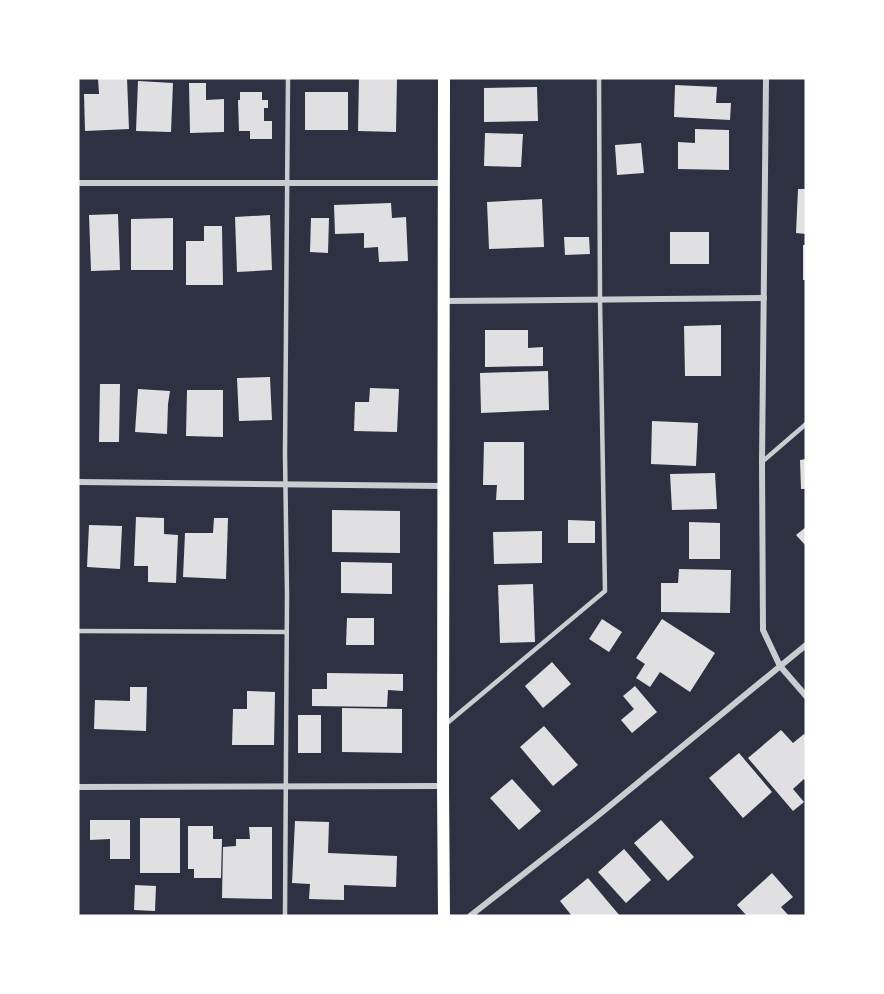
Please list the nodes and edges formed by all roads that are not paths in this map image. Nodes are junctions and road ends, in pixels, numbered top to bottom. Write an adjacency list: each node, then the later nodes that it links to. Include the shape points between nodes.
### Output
1 (288, 78): 6 (lane)
2 (444, 78): 7 (main road)
3 (598, 78): 9 (lane)
4 (766, 78): 8 (street)
5 (78, 183): 6 (street)
6 (288, 183): 7 (street); 14 (lane)
7 (444, 183): 10 (main road)
8 (764, 298): 9 (street); 12 (street)
9 (600, 300): 10 (street); 21 (lane, via 605,591)
10 (444, 301): 15 (main road)
11 (806, 424): 12 (lane)
12 (762, 462): 19 (street, via 763,630)
13 (78, 482): 14 (street)
14 (285, 484): 15 (street); 17 (lane)
15 (444, 486): 21 (main road)
16 (78, 631): 17 (lane)
17 (286, 632): 22 (lane)
18 (806, 645): 19 (street)
19 (780, 666): 20 (street); 27 (street)
20 (806, 696)
21 (443, 725): 23 (main road)
22 (285, 786): 23 (street); 24 (street); 25 (lane)
23 (442, 786): 26 (main road)
24 (78, 787)
25 (285, 916)
26 (444, 916)
27 (470, 916)

